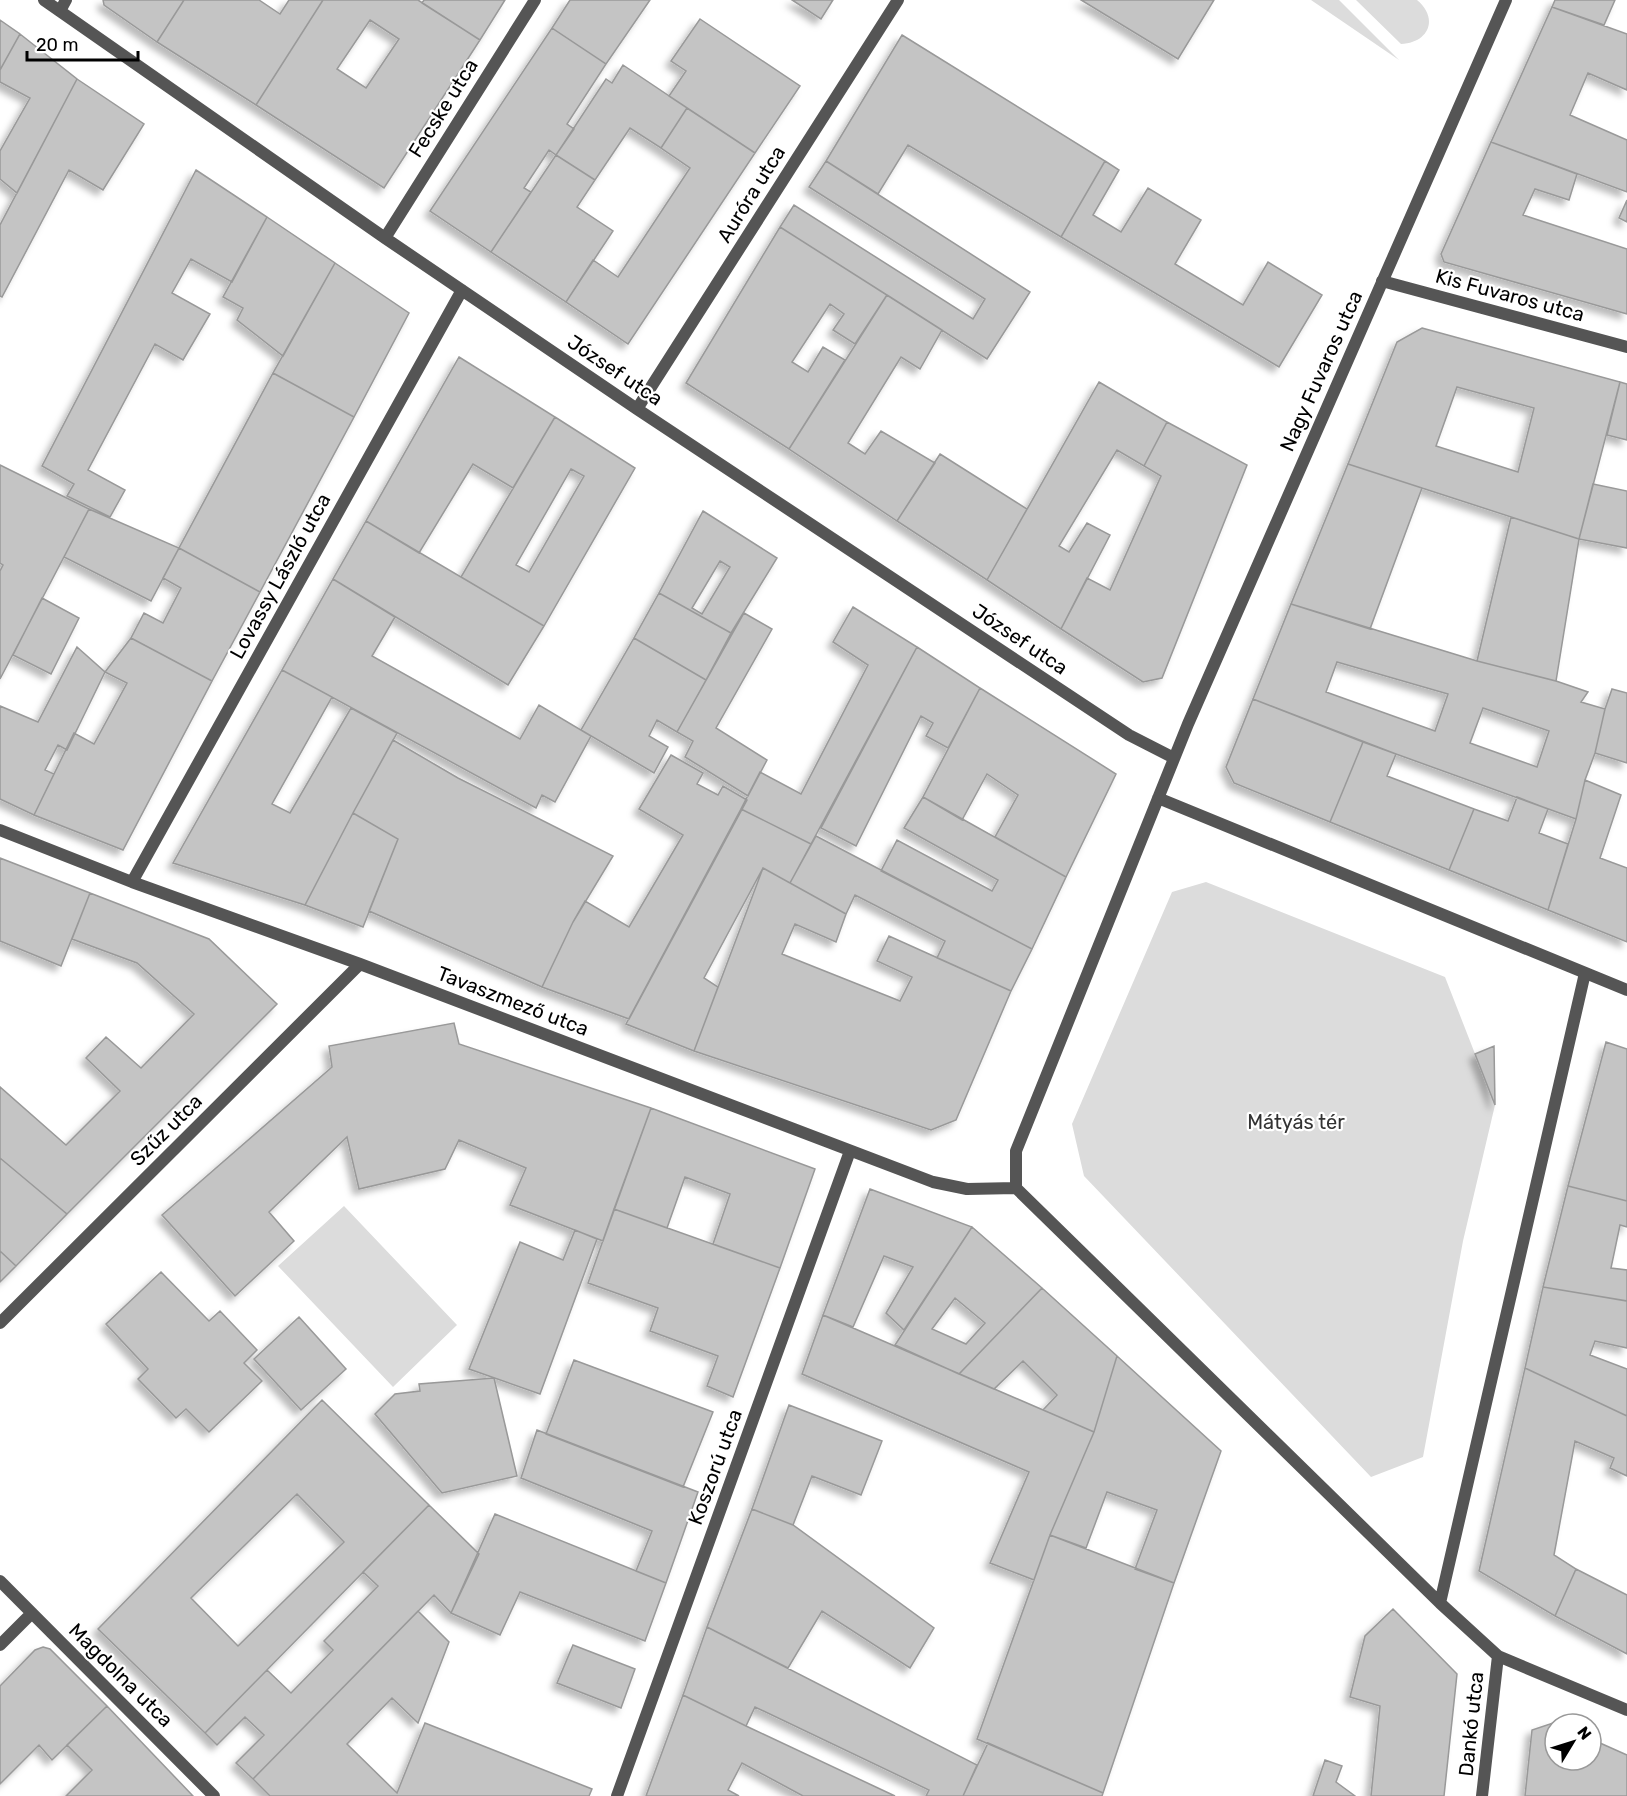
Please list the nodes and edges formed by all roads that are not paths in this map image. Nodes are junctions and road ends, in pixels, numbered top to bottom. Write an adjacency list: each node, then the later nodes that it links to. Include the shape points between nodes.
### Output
1 (44, 0): 5 (street, József utca)
2 (535, 0): 6 (street, Fecske utca)
3 (898, 0): 10 (street, Auróra utca)
4 (1506, 0): 7 (street, Nagy Fuvaros utca)
5 (63, 5): 6 (street, József utca)
6 (385, 238): 8 (street, József utca)
7 (1382, 281): 9 (street, Kis Fuvaros utca); 11 (street, Nagy Fuvaros utca)
8 (462, 290): 10 (street, József utca); 14 (street, Lovassy László utca)
9 (1627, 347)
10 (638, 409): 11 (street, József utca, via 1129,735)
11 (1174, 758): 12 (street)
12 (1158, 798): 16 (street); 19 (street, via 1016,1151)
13 (0, 830): 14 (street, Tavaszmező utca)
14 (132, 882): 15 (street, Tavaszmező utca)
15 (360, 964): 18 (street, Tavaszmező utca); 20 (street, Szűz utca)
16 (1586, 973): 17 (street); 22 (street)
17 (1627, 990)
18 (850, 1150): 19 (street, Tavaszmező utca, via 933,1182 967,1189); 28 (street, Koszorú utca)
19 (1016, 1188): 22 (street)
20 (0, 1323)
21 (0, 1581): 23 (street, Magdolna utca)
22 (1440, 1603): 25 (street)
23 (32, 1613): 24 (street); 27 (street, Magdolna utca)
24 (0, 1645)
25 (1498, 1656): 26 (street); 29 (street, Dankó utca)
26 (1627, 1710)
27 (214, 1796)
28 (617, 1796)
29 (1482, 1796)

